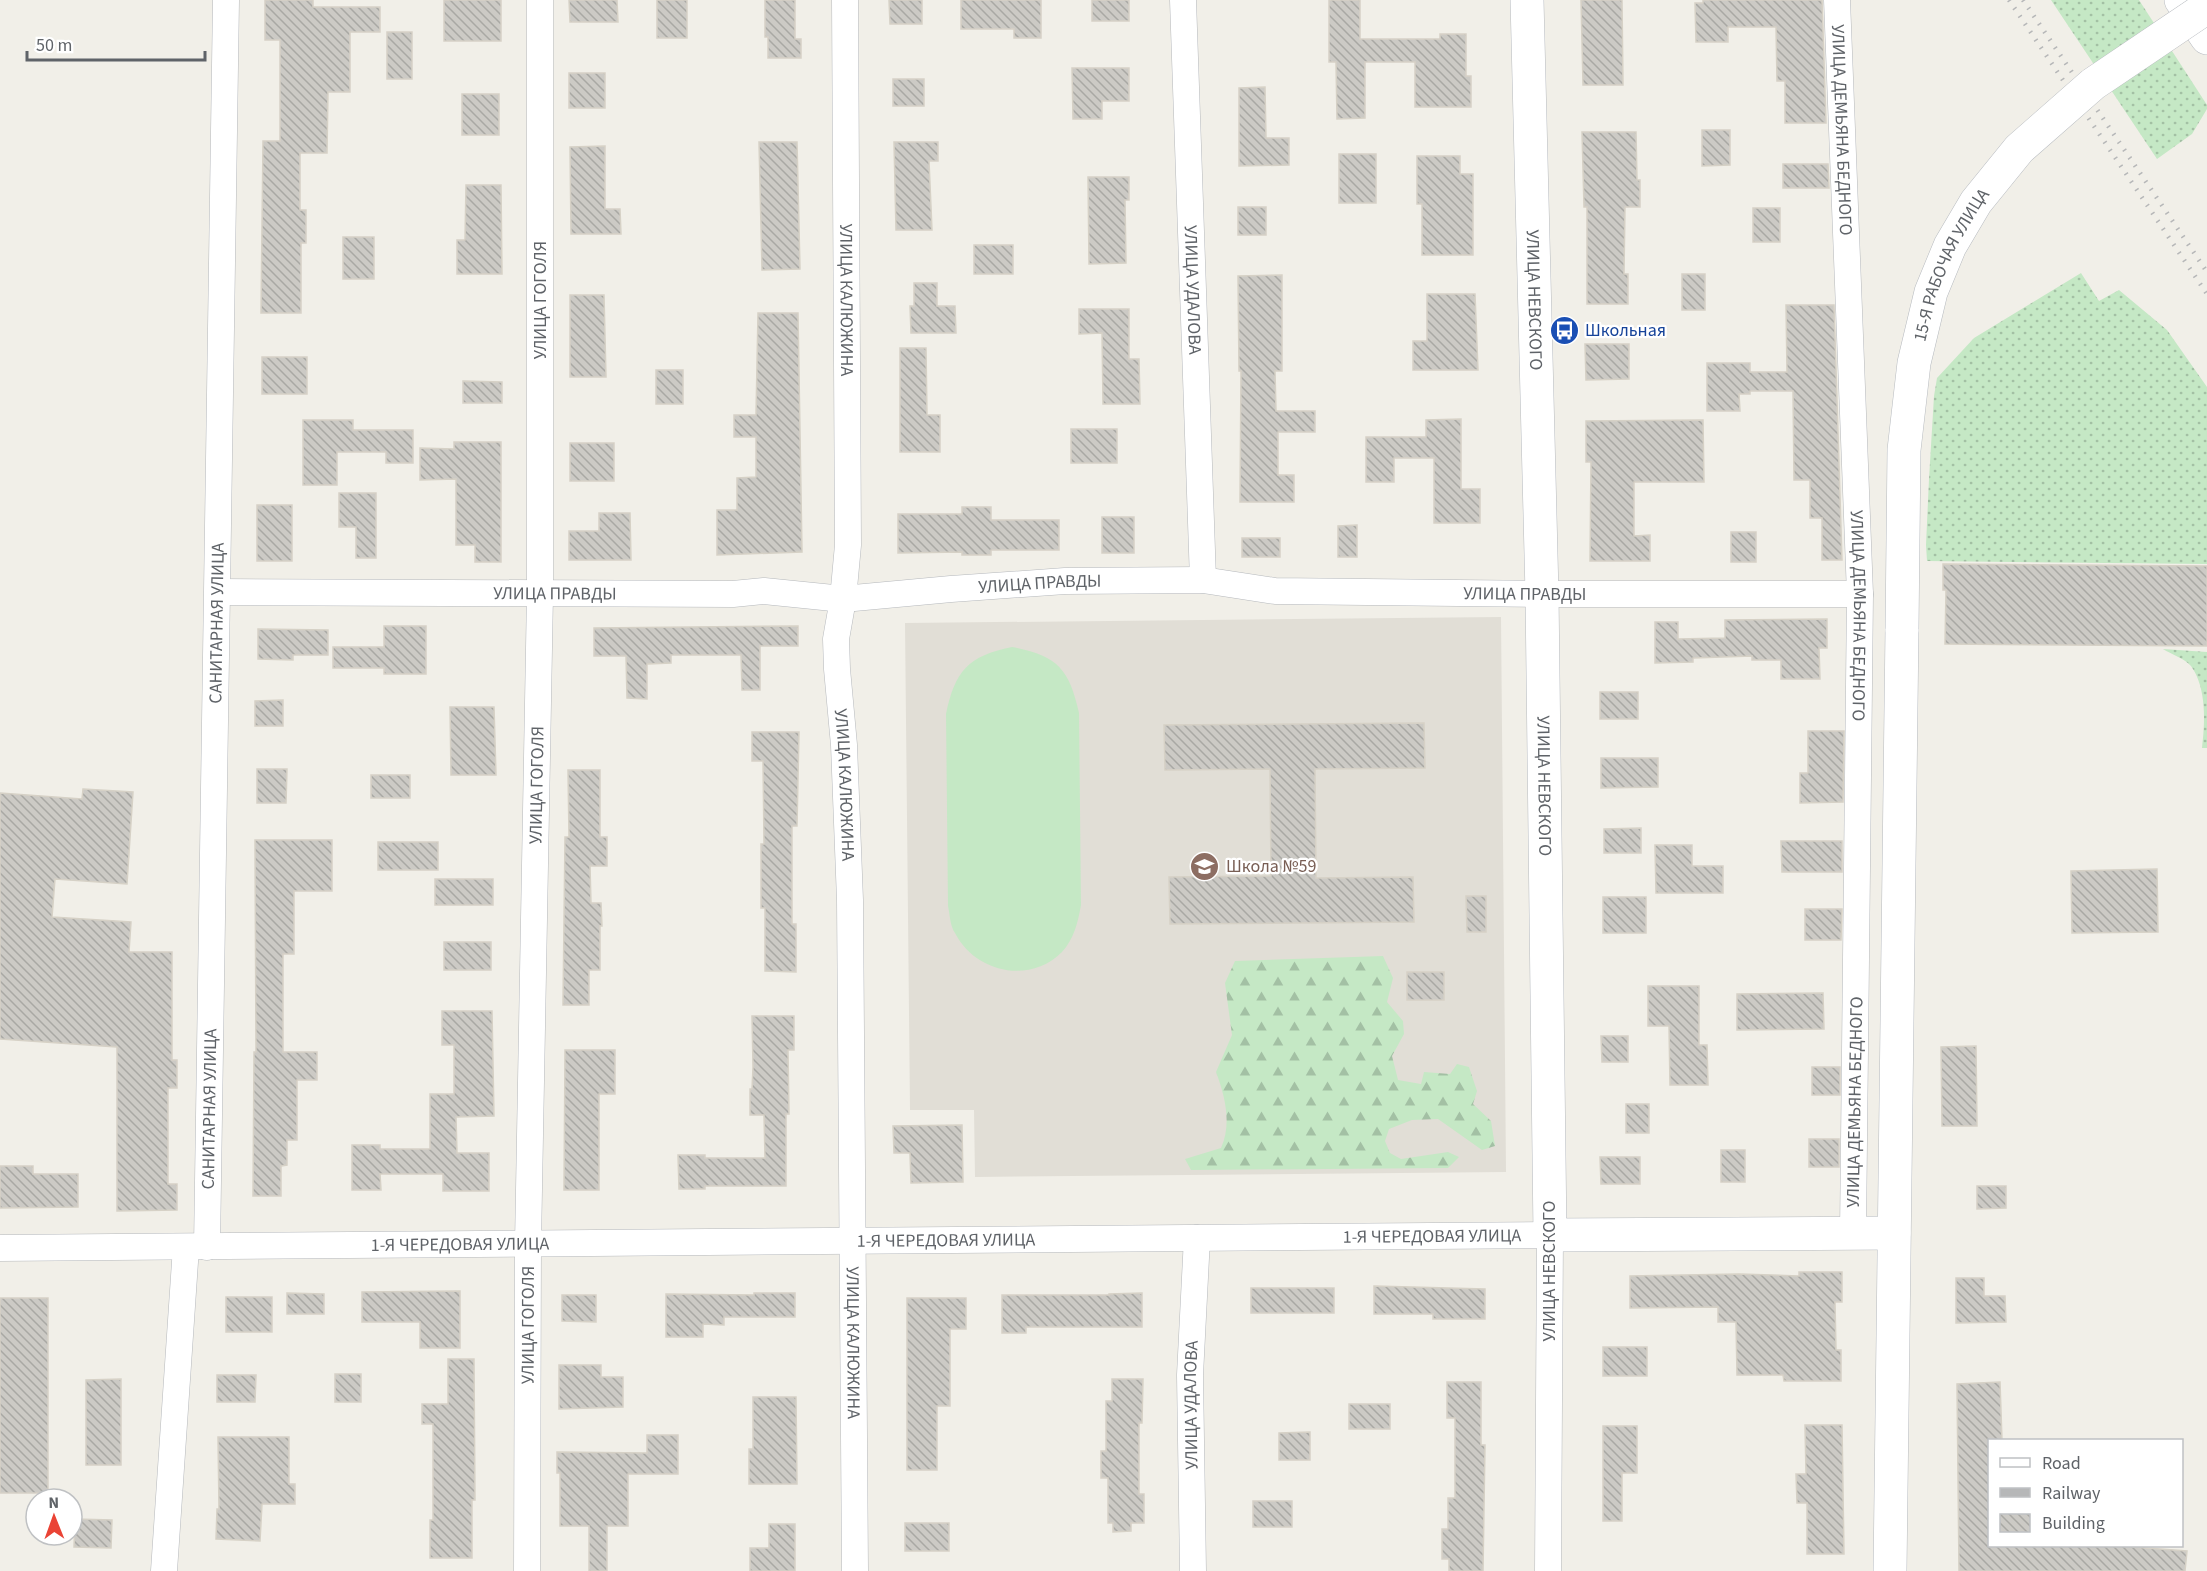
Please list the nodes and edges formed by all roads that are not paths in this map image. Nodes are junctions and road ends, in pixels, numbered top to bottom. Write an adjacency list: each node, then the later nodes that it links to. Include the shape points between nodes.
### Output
1 (226, 0): 11 (street, САНИТАРНАЯ УЛИЦА)
2 (540, 0): 12 (street, УЛИЦА ГОГОЛЯ)
3 (844, 0): 15 (street, УЛИЦА КАЛЮЖИНА, via 848,545)
4 (1183, 0): 10 (street, УЛИЦА УДАЛОВА)
5 (1527, 0): 13 (main road, УЛИЦА НЕВСКОГО)
6 (1837, 0): 14 (street, УЛИЦА ДЕМЬЯНА БЕДНОГО)
7 (2181, 0): 9 (main road)
8 (2207, 7): 17 (main road, 15-Я РАБОЧАЯ УЛИЦА, bridge, via 2093,84 2019,149 1976,202 1950,246 1931,292 1914,363 1904,450)
9 (2207, 38)
10 (1203, 579): 13 (street, УЛИЦА ПРАВДЫ, via 1275,591); 15 (street, УЛИЦА ПРАВДЫ, via 1065,581)
11 (219, 592): 12 (street, УЛИЦА ПРАВДЫ); 22 (street, САНИТАРНАЯ УЛИЦА)
12 (540, 594): 15 (street, УЛИЦА ПРАВДЫ, via 764,591); 21 (street, УЛИЦА ГОГОЛЯ)
13 (1542, 594): 14 (street, УЛИЦА ПРАВДЫ); 18 (main road, УЛИЦА НЕВСКОГО)
14 (1860, 594): 16 (street, УЛИЦА ДЕМЬЯНА БЕДНОГО)
15 (843, 599): 20 (street, УЛИЦА КАЛЮЖИНА, via 836,639 850,900)
16 (1853, 1233): 17 (main road, 1-Я ЧЕРЕДОВАЯ УЛИЦА); 18 (main road, 1-Я ЧЕРЕДОВАЯ УЛИЦА)
17 (1894, 1233): 29 (main road)
18 (1550, 1235): 19 (street, 1-Я ЧЕРЕДОВАЯ УЛИЦА); 28 (street, УЛИЦА НЕВСКОГО)
19 (1197, 1238): 20 (street, 1-Я ЧЕРЕДОВАЯ УЛИЦА); 27 (street, УЛИЦА УДАЛОВА, via 1190,1375)
20 (854, 1241): 21 (street, 1-Я ЧЕРЕДОВАЯ УЛИЦА); 26 (street, УЛИЦА КАЛЮЖИНА)
21 (528, 1244): 22 (street, 1-Я ЧЕРЕДОВАЯ УЛИЦА); 25 (street, УЛИЦА ГОГОЛЯ)
22 (197, 1247): 23 (street, 1-Я ЧЕРЕДОВАЯ УЛИЦА); 24 (street, САНИТАРНАЯ УЛИЦА)
23 (0, 1248)
24 (164, 1571)
25 (527, 1571)
26 (855, 1571)
27 (1193, 1571)
28 (1548, 1571)
29 (1890, 1571)

